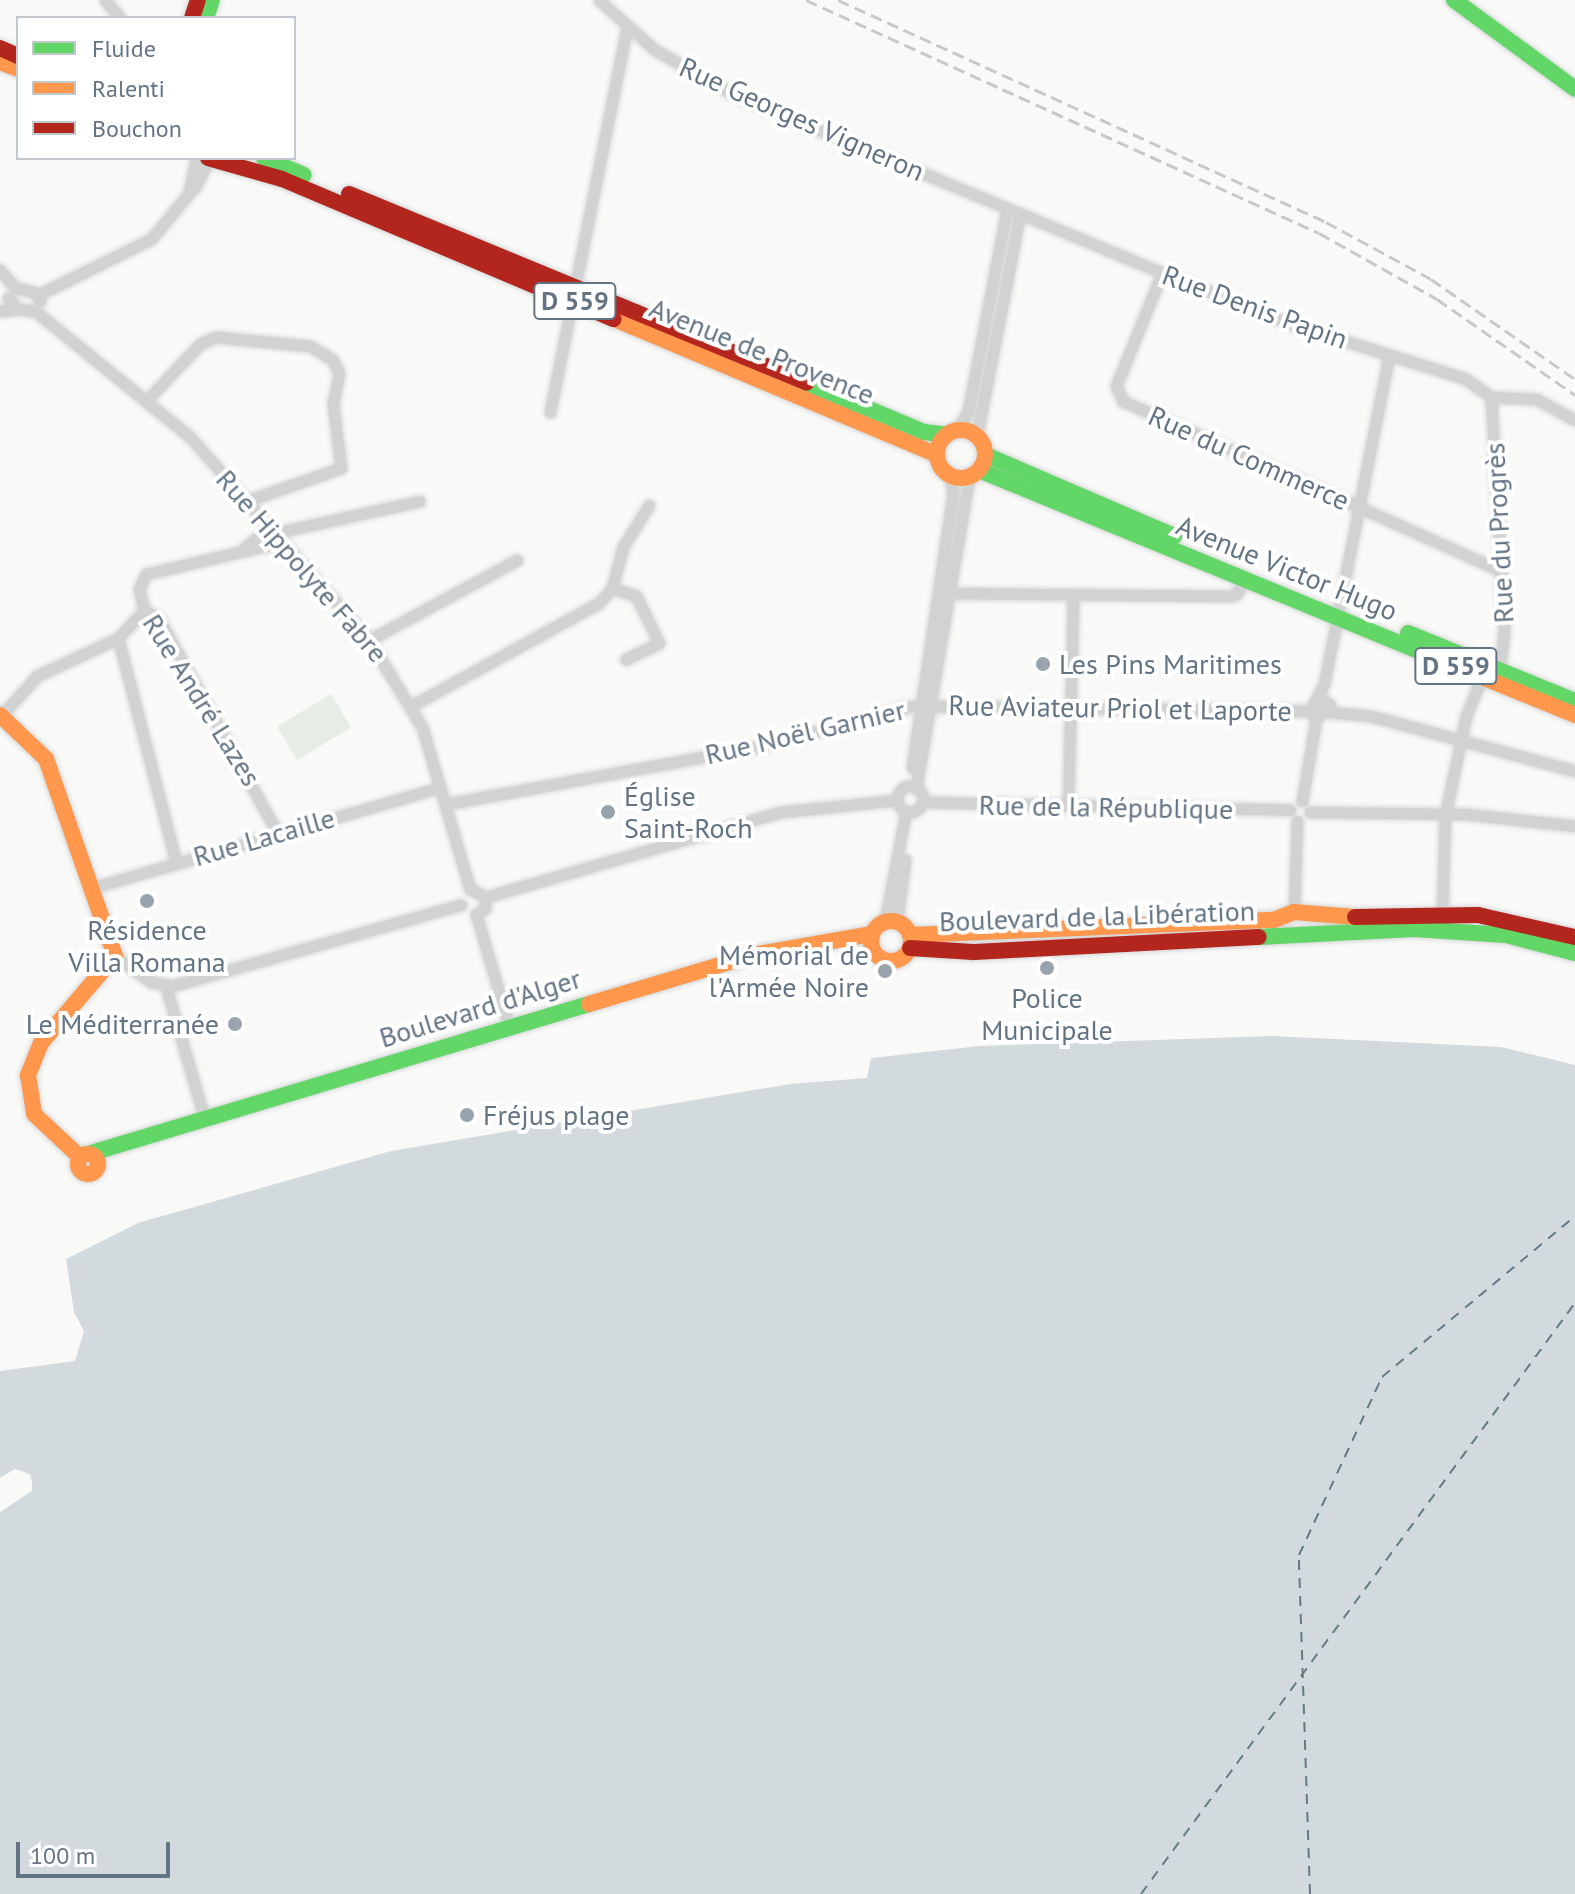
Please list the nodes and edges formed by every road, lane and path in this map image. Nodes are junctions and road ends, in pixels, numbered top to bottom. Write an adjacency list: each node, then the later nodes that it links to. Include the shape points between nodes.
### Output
1 (105, 0): 5 (street)
2 (599, 0): 6 (street, Rue Georges Vigneron)
3 (1454, 0): 7 (main road)
4 (1463, 0): 7 (main road)
5 (118, 16)
6 (627, 27): 12 (street, Rue Georges Vigneron, via 681,67 735,95); 16 (street)
7 (1575, 86)
8 (196, 160): 11 (street)
9 (213, 160): 11 (street); 16 (main road, Avenue de Provence / D 559, via 282,179)
10 (269, 160): 16 (main road, Avenue de Provence / D 559)
11 (189, 192): 17 (street, via 161,230 138,248)
12 (1007, 209): 13 (street, Rue Georges Vigneron); 25 (street, via 968,411)
13 (1020, 214): 15 (street, Rue Denis Papin); 26 (street)
14 (0, 270): 18 (street)
15 (1162, 273): 20 (street, Rue Denis Papin, via 1291,324); 33 (street, Rue du Commerce, via 1117,394)
16 (573, 293): 23 (street); 25 (main road, Avenue de Provence / D 559, via 924,432); 27 (main road, Avenue de Provence / D 559)
17 (38, 295): 18 (street); 19 (street)
18 (6, 301): 19 (street)
19 (35, 311): 22 (street, Rue Hippolyte Fabre)
20 (1389, 355): 21 (street, Rue Denis Papin, via 1466,379); 33 (street)
21 (1491, 397): 24 (street, via 1536,399); 37 (street, Rue du Progrès)
22 (148, 399): 30 (street, Rue Hippolyte Fabre); 30 (street, via 200,344 216,337 310,346 332,359 339,373 333,404 341,468)
23 (550, 412)
24 (1575, 420)
25 (952, 432): 26 (main road, Avenue de Provence); 27 (main road)
26 (977, 435): 28 (main road)
27 (937, 455): 29 (main road)
28 (978, 467): 29 (main road); 38 (main road, Avenue Victor Hugo / D 559); 40 (street); 43 (main road, Avenue Victor Hugo / D 559)
29 (950, 475): 40 (street)
30 (247, 501): 34 (street, Rue Hippolyte Fabre)
31 (420, 501): 34 (street)
32 (649, 505): 39 (street, via 629,532)
33 (1359, 508): 37 (street, Rue du Commerce); 43 (street)
34 (275, 534): 35 (street, Rue André Lazes); 35 (street, Rue André Lazes); 45 (street, Rue Hippolyte Fabre)
35 (244, 548): 42 (street, Rue André Lazes, via 146,574 139,589)
36 (517, 560): 45 (street)
37 (1501, 571): 47 (street, Rue du Progrès)
38 (1245, 577): 41 (street, via 1237,594 1230,596); 43 (main road, Avenue Victor Hugo / D 559)
39 (612, 588): 46 (street, via 636,596 659,643); 50 (street, via 600,602)
40 (944, 593): 41 (street); 51 (street)
41 (1073, 597): 52 (street)
42 (144, 610): 44 (street); 70 (street, Rue André Lazes, via 159,619)
43 (1338, 611): 47 (main road, Avenue Victor Hugo / D 559); 48 (main road, Avenue Victor Hugo / D 559); 53 (street)
44 (118, 638): 54 (street, via 37,676); 71 (street)
45 (369, 640): 50 (street, Rue Hippolyte Fabre)
46 (626, 659)
47 (1500, 669): 49 (main road, Avenue Victor Hugo / D 559)
48 (1482, 677): 55 (main road, Avenue Victor Hugo / D 559); 56 (street)
49 (1575, 701)
50 (413, 705): 58 (street, Rue Hippolyte Fabre)
51 (925, 705): 52 (street, Rue Aviateur Priol et Laporte); 59 (street); 63 (street, Rue Noël Garnier, via 762,746)
52 (1070, 707): 53 (street, Rue Aviateur Priol et Laporte); 64 (street)
53 (1319, 709): 56 (street, Rue Aviateur Priol et Laporte, via 1362,714); 61 (street)
54 (1, 715): 72 (main road, via 46,759)
55 (1575, 715)
56 (1461, 740): 57 (street, Rue Aviateur Priol et Laporte); 67 (street)
57 (1575, 771)
58 (441, 787): 63 (street, Rue Hippolyte Fabre); 70 (street, Rue Lacaille)
59 (913, 787): 60 (street); 62 (street)
60 (897, 800): 65 (street); 74 (street, via 781,812)
61 (1302, 801): 66 (street); 68 (street)
62 (923, 802): 64 (street, Rue de la République); 65 (street)
63 (446, 804): 73 (street, Rue Hippolyte Fabre)
64 (1068, 806): 68 (street, Rue de la République)
65 (909, 811): 79 (street)
66 (1310, 812): 67 (street); 68 (street)
67 (1445, 815): 69 (street); 76 (street)
68 (1294, 816): 78 (street)
69 (1575, 826)
70 (277, 832): 71 (street, Rue Lacaille)
71 (176, 862): 72 (street, Rue Lacaille)
72 (88, 889): 85 (main road)
73 (470, 889): 74 (street); 75 (street)
74 (486, 897): 77 (street, via 485,908)
75 (461, 905): 77 (street); 86 (street)
76 (1442, 913): 78 (main road, Boulevard de la Libération); 82 (main road, Boulevard de la Libération, via 1505,919)
77 (476, 914): 87 (street)
78 (1294, 914): 81 (main road, via 1307,926); 81 (main road, via 1280,927); 83 (main road, Boulevard de la Libération)
79 (891, 921): 80 (main road); 83 (main road)
80 (872, 934): 83 (main road, via 872,947 882,959 899,960); 87 (main road, Boulevard d'Alger, via 753,955)
81 (1294, 936): 83 (main road, Boulevard de la Libération, via 973,952); 84 (main road, Boulevard de la Libération, via 1459,930)
82 (1575, 937)
83 (910, 942)
84 (1575, 953)
85 (110, 959): 86 (street); 88 (main road, Boulevard d'Alger, via 36,1050 27,1084 38,1120 93,1155)
86 (166, 987): 88 (street)
87 (509, 1026): 88 (main road, Boulevard d'Alger)
88 (204, 1117)

